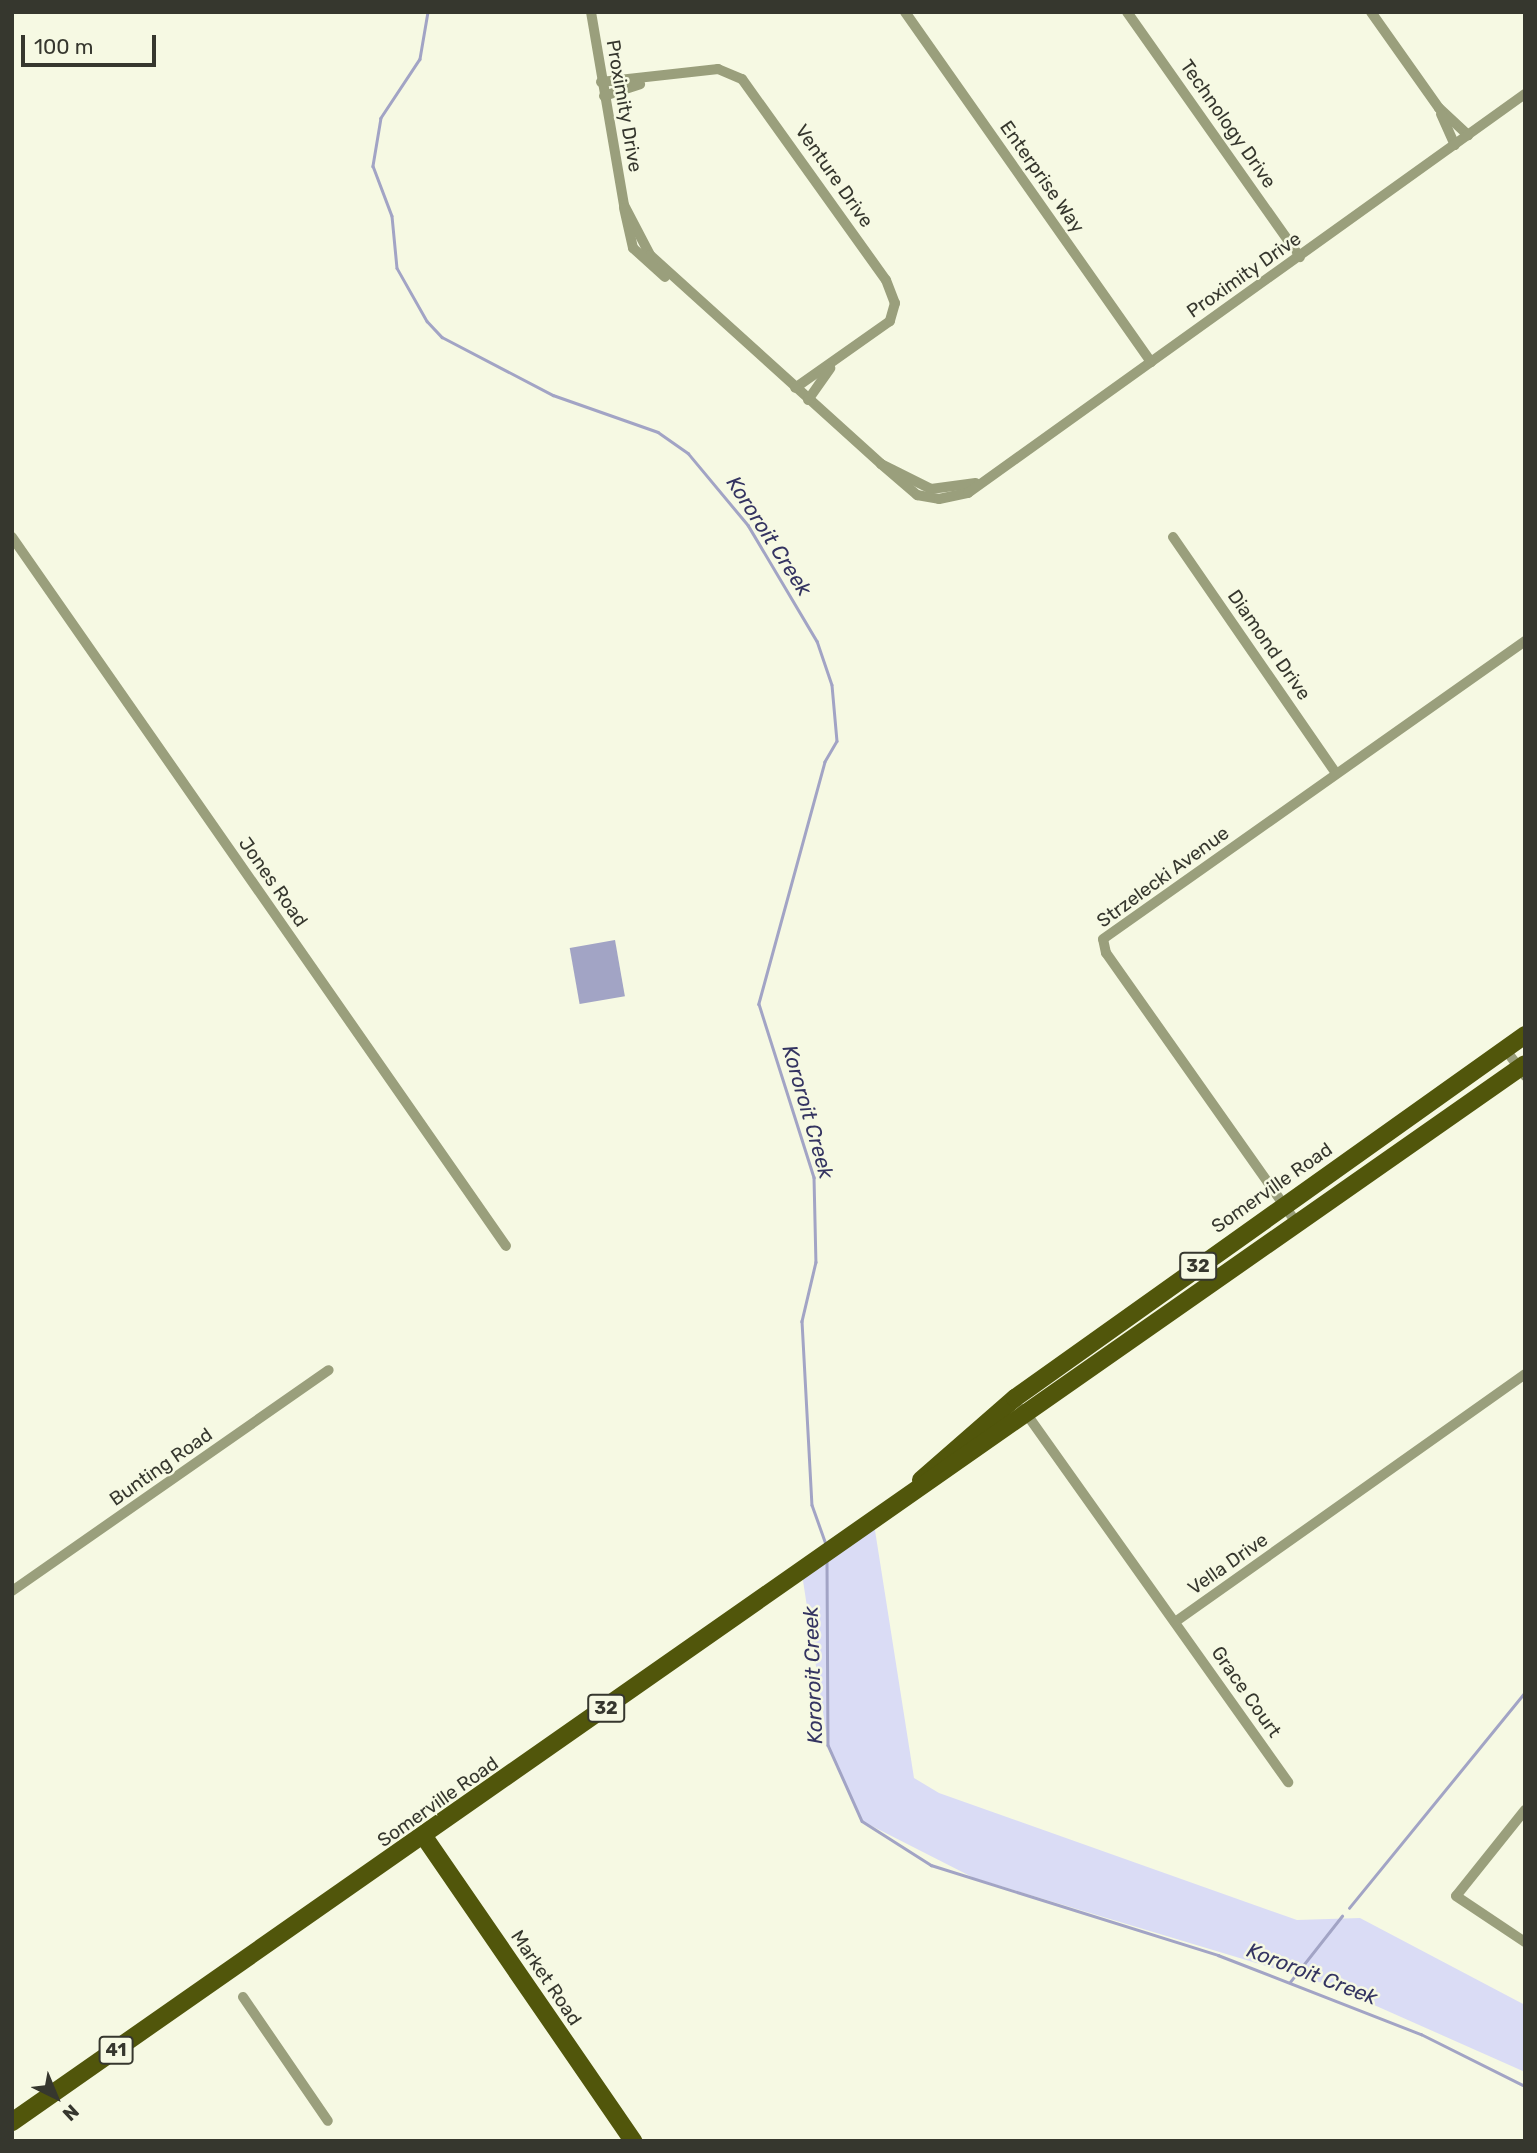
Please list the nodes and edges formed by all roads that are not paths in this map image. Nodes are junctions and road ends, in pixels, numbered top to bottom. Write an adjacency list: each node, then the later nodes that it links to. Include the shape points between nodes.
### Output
1 (591, 12): 6 (street, Proximity Drive)
2 (905, 12): 13 (street, Enterprise Way)
3 (1127, 12): 12 (street, Technology Drive)
4 (1371, 12): 9 (street)
5 (646, 81): 6 (street, Venture Drive); 8 (street, Venture Drive); 14 (street, Venture Drive, via 718,69 743,79 886,280 895,303 890,321)
6 (601, 82): 8 (street, Proximity Drive)
7 (1525, 94): 10 (street, Proximity Drive)
8 (604, 96): 15 (street, Proximity Drive, via 624,205 640,242 674,282)
9 (1439, 108): 10 (street); 11 (street)
10 (1468, 135): 11 (street, Proximity Drive)
11 (1455, 145): 12 (street, Proximity Drive)
12 (1300, 257): 13 (street, Proximity Drive)
13 (1151, 362): 16 (street, Proximity Drive, via 982,481 931,489 881,464)
14 (832, 365): 15 (street, Venture Drive); 16 (street, Venture Drive)
15 (795, 388): 16 (street, Proximity Drive)
16 (808, 400)
17 (12, 537): 26 (street, Jones Road)
18 (1173, 537): 20 (street, Diamond Drive)
19 (1525, 641): 20 (street, Strzelecki Avenue)
20 (1336, 774): 24 (street, Strzelecki Avenue, via 1106,936 1102,944)
21 (1525, 1035): 22 (main road, Somerville Road / 32)
22 (1505, 1049): 23 (street); 24 (main road, Somerville Road / 32)
23 (1523, 1069): 25 (main road, Somerville Road / 32)
24 (1283, 1205): 25 (street, Strzelecki Avenue); 29 (main road, Somerville Road / 32)
25 (1298, 1225): 30 (main road, Somerville Road / 32)
26 (506, 1246)
27 (329, 1370): 32 (street, Bunting Road)
28 (1525, 1374): 33 (street, Vella Drive)
29 (1014, 1398): 30 (street); 31 (main road, Somerville Road / 32)
30 (1028, 1415): 31 (main road, Somerville Road / 32); 33 (street)
31 (887, 1515): 36 (main road, Somerville Road / 32)
32 (12, 1591)
33 (1175, 1622): 34 (street, Grace Court)
34 (1288, 1782)
35 (1525, 1810): 37 (street, via 1456,1896)
36 (425, 1838): 40 (main road, Somerville Road / 41); 41 (main road, Market Road)
37 (1525, 1942)
38 (243, 1997): 39 (street)
39 (328, 2121)
40 (12, 2122)
41 (633, 2141)

